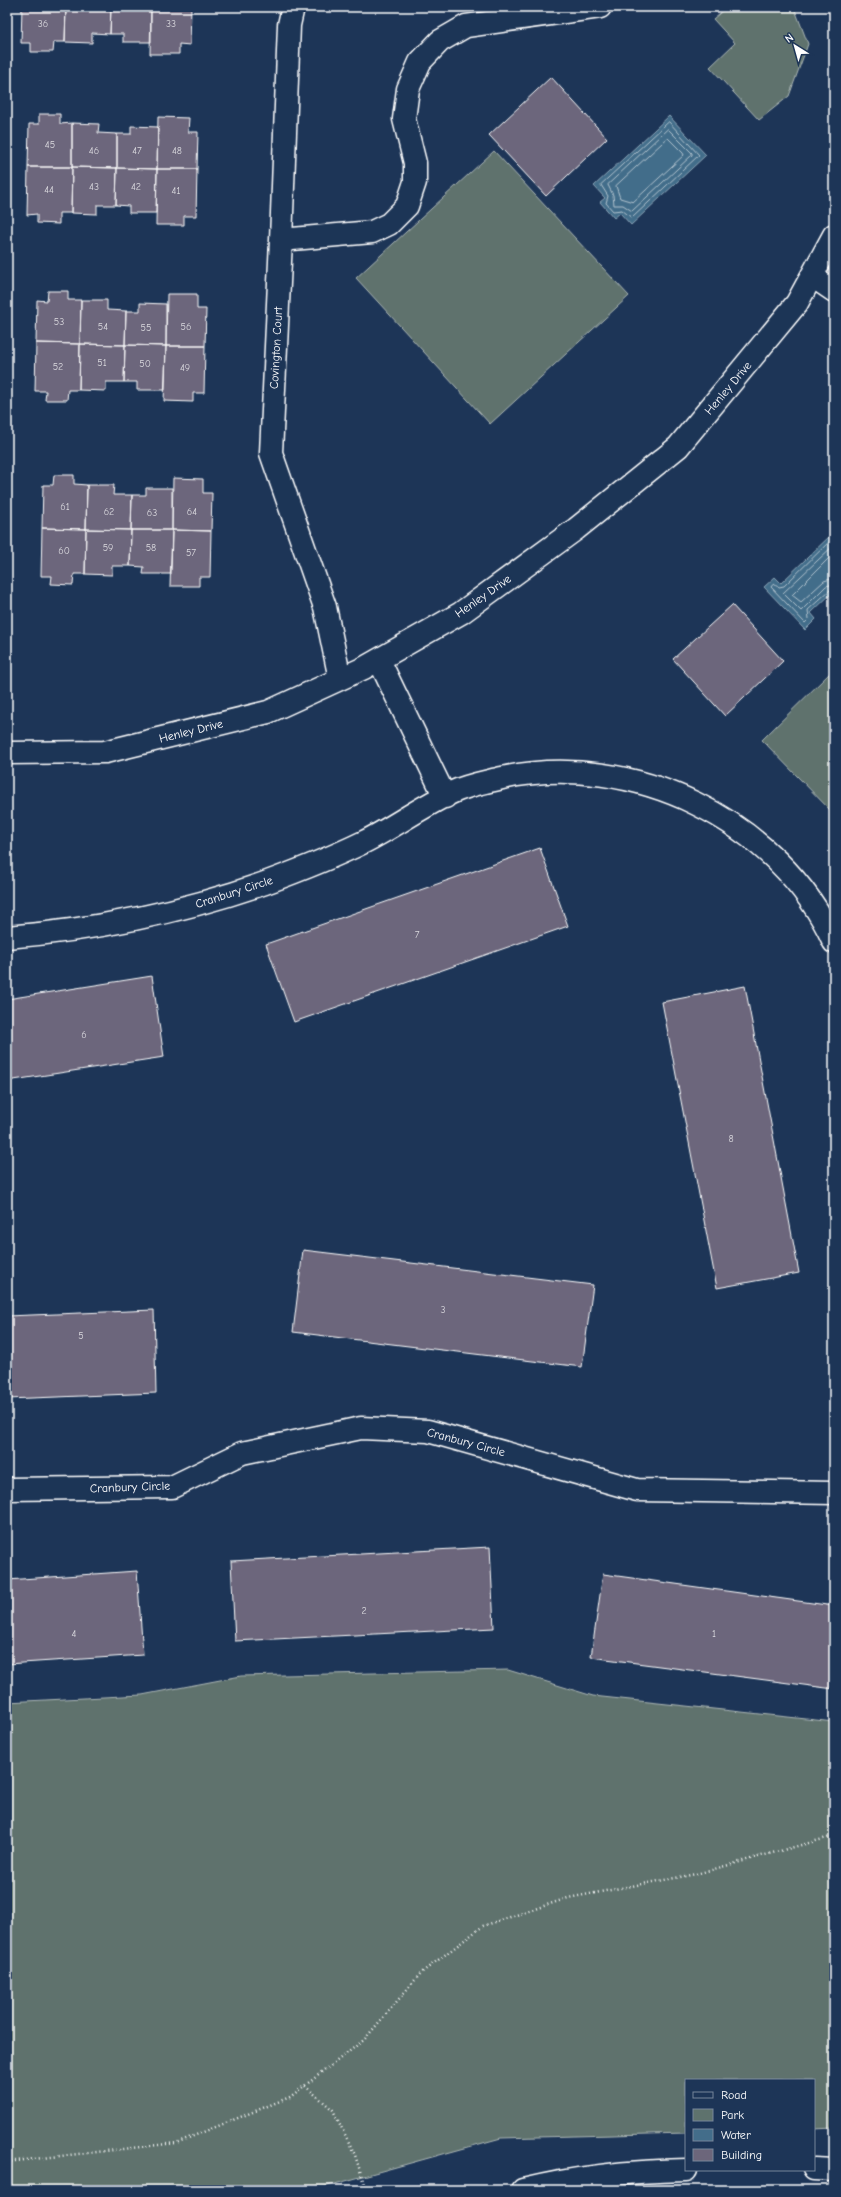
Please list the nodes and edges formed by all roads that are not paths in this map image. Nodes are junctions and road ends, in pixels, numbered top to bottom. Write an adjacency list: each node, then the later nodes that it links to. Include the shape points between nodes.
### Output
1 (293, 7): 4 (street, Covington Court, via 289,25)
2 (600, 7): 4 (street, via 466,26 440,41 420,62 408,90 404,119 415,163 415,182 407,206 389,224 372,232)
3 (834, 236): 5 (street, Henley Drive)
4 (282, 240): 8 (street, Covington Court, via 271,452 325,607)
5 (812, 276): 6 (street); 7 (street, Henley Drive, via 788,314 678,447 576,529 461,613)
6 (834, 291)
7 (379, 660): 8 (street, Henley Drive); 10 (street)
8 (340, 679): 9 (street, Henley Drive, via 268,712 105,752)
9 (7, 753)
10 (445, 797): 11 (street, Cranbury Circle, via 362,843 266,883 166,913 63,933); 12 (street, Cranbury Circle, via 484,782 545,772 609,775 669,791 725,819 775,859 815,907)
11 (7, 938)
12 (834, 942)
13 (7, 1489): 14 (street, Cranbury Circle, via 172,1487 242,1453 361,1428 428,1431 637,1490)
14 (834, 1493)
15 (815, 2169): 17 (street)
16 (685, 2170): 18 (street, via 645,2171 563,2180)
17 (834, 2170)
18 (523, 2190)

